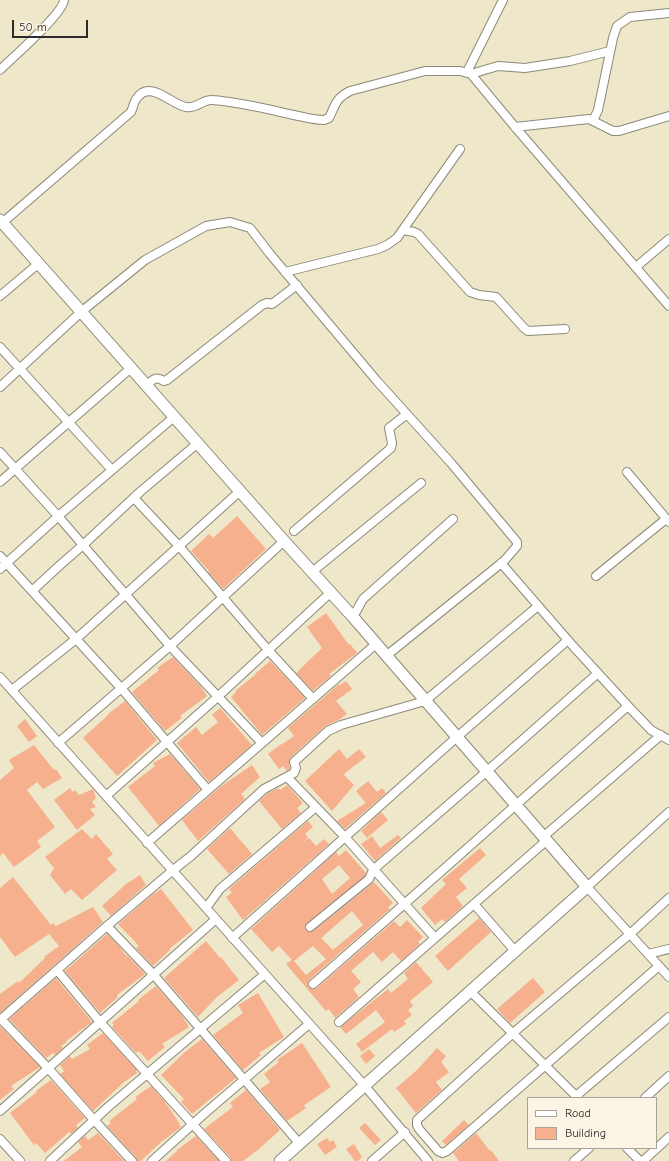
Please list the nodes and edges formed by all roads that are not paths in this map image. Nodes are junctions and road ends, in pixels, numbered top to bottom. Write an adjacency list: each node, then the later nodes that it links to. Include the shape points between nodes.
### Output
1 (64, 0): 5 (street, via 60,10 44,28)
2 (503, 0): 6 (street)
3 (669, 13): 4 (street, via 630,17 622,21 617,26)
4 (610, 51): 6 (street, via 570,61 525,68 498,66); 8 (street, via 598,110)
5 (0, 70)
6 (469, 73): 9 (street); 11 (street, via 425,72 350,91 336,101 329,118 324,120 210,100 195,107 186,107 158,92 142,93 131,112)
7 (669, 116): 8 (street, via 619,131 613,131)
8 (593, 121): 9 (street, via 589,119)
9 (515, 127): 15 (street)
10 (460, 149): 12 (street)
11 (1, 222): 14 (street)
12 (403, 230): 16 (street, via 397,238 378,249); 21 (street, via 418,234 470,292 496,297 528,331)
13 (669, 239): 15 (street)
14 (38, 264): 18 (street); 20 (street)
15 (636, 267): 19 (street)
16 (285, 272): 17 (street); 20 (street, via 250,228 230,222 206,226 144,260)
17 (297, 285): 25 (street, via 272,304 262,305 167,380 154,379); 27 (street)
18 (0, 296)
19 (669, 306)
20 (81, 312): 23 (street); 24 (street)
21 (565, 329)
22 (0, 347): 24 (street)
23 (131, 368): 25 (street); 29 (street)
24 (20, 369): 26 (street); 29 (street)
25 (146, 386): 28 (street)
26 (0, 387)
27 (406, 414): 42 (street, via 389,428 391,448); 47 (street, via 517,542 517,546)
28 (174, 417): 30 (street); 33 (street)
29 (68, 422): 32 (street); 33 (street)
30 (198, 443): 37 (street); 38 (street)
31 (0, 452): 32 (street)
32 (14, 469): 35 (street); 39 (street)
33 (112, 470): 39 (street)
34 (626, 472): 41 (street)
35 (0, 482)
36 (420, 483): 49 (street)
37 (240, 491): 43 (street); 45 (street)
38 (134, 498): 44 (street); 45 (street)
39 (58, 516): 44 (street); 48 (street)
40 (453, 519): 56 (street, via 363,599)
41 (668, 521): 50 (street)
42 (294, 531)
43 (284, 541): 49 (street); 54 (street)
44 (83, 545): 51 (street); 53 (street)
45 (179, 546): 53 (street); 54 (street)
46 (0, 556): 48 (street)
47 (501, 563): 55 (street); 62 (street)
48 (3, 566): 51 (street)
49 (312, 572): 52 (street)
50 (596, 576)
51 (32, 591): 57 (street)
52 (330, 593): 56 (street); 61 (street)
53 (125, 595): 57 (street); 60 (street)
54 (223, 597): 60 (street); 61 (street)
55 (538, 606): 58 (street); 69 (street)
56 (353, 617): 59 (street)
57 (76, 639): 65 (street); 66 (street)
58 (568, 640): 63 (street); 72 (street)
59 (376, 644): 62 (street); 68 (street)
60 (170, 646): 65 (street); 67 (street)
61 (268, 650): 67 (street); 68 (street)
62 (386, 656): 69 (street)
63 (598, 673): 70 (street); 77 (street)
64 (0, 677): 66 (street)
65 (121, 688): 74 (street); 75 (street)
66 (12, 690): 75 (street)
67 (218, 697): 74 (street); 76 (street)
68 (314, 699): 76 (street)
69 (425, 701): 72 (street); 78 (street, via 340,725 328,731 294,762 294,773)
70 (628, 706): 71 (street, via 651,730); 81 (street)
71 (661, 735): 73 (street); 85 (street)
72 (456, 737): 77 (street); 84 (street)
73 (669, 740)
74 (167, 742): 79 (street); 80 (street)
75 (58, 743): 80 (street)
76 (262, 743): 79 (street)
77 (486, 772): 81 (street); 87 (street)
78 (287, 777): 82 (street); 88 (street, via 264,789)
79 (208, 790): 86 (street)
80 (106, 796): 86 (street)
81 (515, 805): 85 (street); 92 (street)
82 (316, 807): 84 (street); 93 (street, via 220,890)
83 (669, 812): 89 (street)
84 (345, 838): 87 (street); 98 (street)
85 (544, 839): 89 (street); 91 (street)
86 (147, 843): 88 (street)
87 (373, 870): 92 (street); 96 (street, via 369,879)
88 (172, 871): 93 (street); 95 (street)
89 (587, 887): 97 (street); 101 (street)
90 (669, 898): 97 (street)
91 (474, 904): 99 (street); 101 (street)
92 (405, 905): 99 (street); 108 (street)
93 (206, 908): 94 (street)
94 (216, 919): 98 (street); 105 (street)
95 (107, 926): 104 (street); 105 (street)
96 (310, 927)
97 (630, 934): 102 (street); 116 (street)
98 (232, 938): 106 (street)
99 (435, 938): 113 (street)
100 (669, 949): 102 (street)
101 (515, 951): 109 (street)
102 (648, 954): 103 (street)
103 (659, 966): 107 (street); 117 (street)
104 (56, 970): 111 (street); 112 (street)
105 (153, 974): 112 (street); 115 (street)
106 (265, 974): 114 (street); 115 (street)
107 (669, 977)
108 (313, 984)
109 (470, 991): 116 (street); 122 (street)
110 (669, 1017): 123 (street)
111 (0, 1019): 118 (street)
112 (100, 1022): 118 (street); 119 (street)
113 (339, 1022)
114 (309, 1024): 121 (street); 122 (street)
115 (201, 1029): 119 (street); 121 (street)
116 (513, 1033): 117 (street); 117 (street, via 417,1120 419,1129 438,1151 447,1151)
117 (545, 1065): 123 (street)
118 (48, 1068): 125 (street); 126 (street)
119 (148, 1073): 126 (street); 127 (street)
120 (669, 1076): 124 (street)
121 (244, 1080): 127 (street); 131 (street)
122 (364, 1085): 128 (street); 131 (street)
123 (577, 1097)
124 (646, 1097)
125 (0, 1111)
126 (94, 1120): 137 (street); 138 (street)
127 (192, 1124): 139 (street); 140 (street)
128 (405, 1132): 142 (street); 143 (street)
129 (669, 1137): 132 (street)
130 (1, 1142): 136 (street)
131 (299, 1144): 141 (street)
132 (657, 1148)
133 (588, 1149): 144 (street)
134 (628, 1149): 145 (street)
135 (656, 1149): 146 (street)
136 (20, 1161)
137 (50, 1161)
138 (132, 1161)
139 (152, 1161)
140 (226, 1161)
141 (280, 1161)
142 (372, 1161)
143 (428, 1161)
144 (574, 1161)
145 (640, 1161)
146 (643, 1161)

